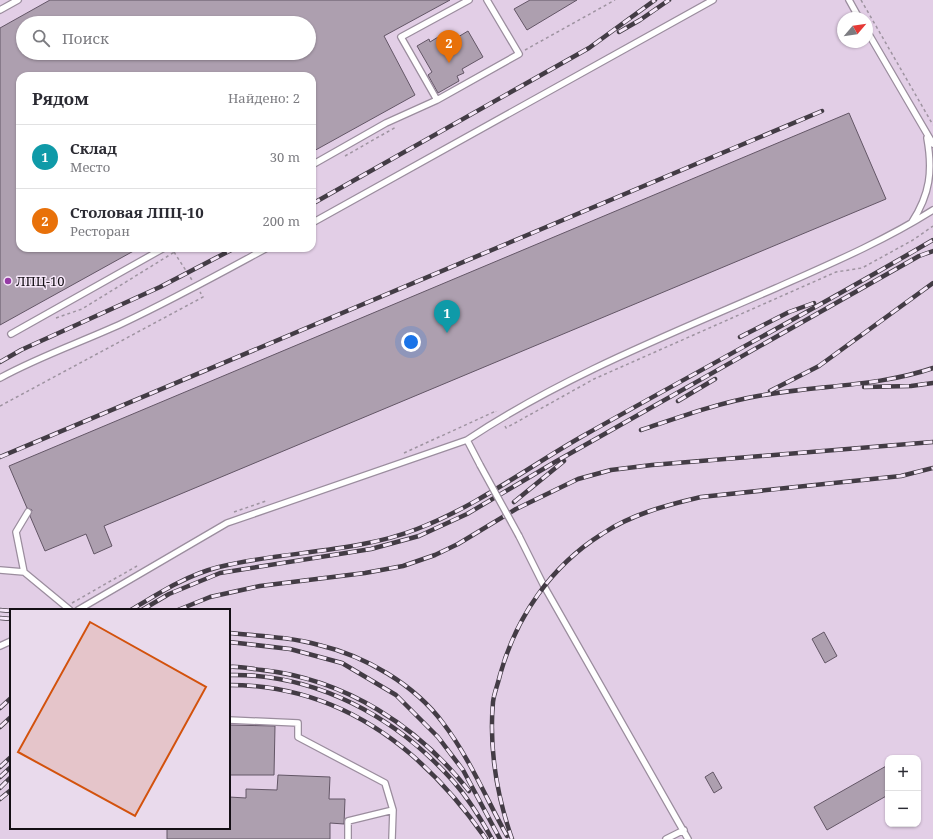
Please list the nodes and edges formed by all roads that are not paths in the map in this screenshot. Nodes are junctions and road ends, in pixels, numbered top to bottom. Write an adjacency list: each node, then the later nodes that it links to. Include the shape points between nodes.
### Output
1 (18, 0): 6 (lane)
2 (469, 0): 9 (lane, via 401,37)
3 (487, 0): 9 (lane, via 519,54)
4 (713, 0): 14 (lane)
5 (849, 0): 7 (lane)
6 (0, 10)
7 (856, 12)
8 (873, 41): 10 (lane)
9 (437, 100): 12 (lane, via 386,123)
10 (926, 134): 11 (lane); 15 (lane, via 932,155 930,182 921,207)
11 (933, 144)
12 (316, 163)
13 (933, 210): 15 (lane)
14 (316, 221)
15 (911, 224): 20 (lane, via 798,278 593,368 539,396)
16 (157, 252): 18 (lane)
17 (260, 252): 19 (lane, via 197,287 122,323 29,362)
18 (11, 334)
19 (0, 378)
20 (467, 440): 25 (lane, via 227,523); 30 (lane, bridge, via 544,586)
21 (28, 512): 23 (lane, via 16,532)
22 (0, 570): 23 (lane)
23 (24, 572): 24 (lane)
24 (69, 609)
25 (80, 609)
26 (10, 641): 27 (lane)
27 (0, 646)
28 (230, 720): 29 (lane, via 298,723 298,736 385,783)
29 (393, 810): 31 (lane, via 348,822); 32 (lane)
30 (684, 830): 33 (lane); 34 (lane)
31 (348, 839)
32 (392, 839)
33 (666, 839)
34 (688, 839)

